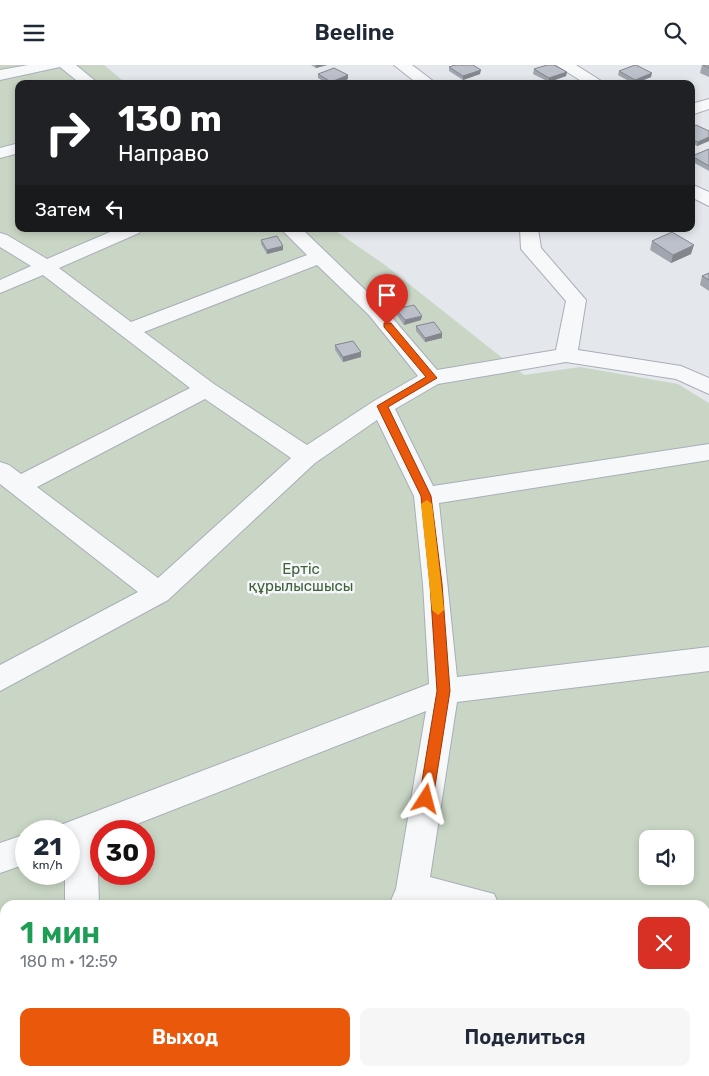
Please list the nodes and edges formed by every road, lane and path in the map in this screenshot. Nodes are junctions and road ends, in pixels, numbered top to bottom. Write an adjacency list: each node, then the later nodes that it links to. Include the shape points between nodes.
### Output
1 (54, 65): 5 (street)
2 (66, 65): 6 (street)
3 (402, 65): 7 (street)
4 (564, 65): 8 (street)
5 (0, 75)
6 (86, 80)
7 (423, 80)
8 (591, 80)
9 (709, 104): 10 (street)
10 (695, 109)
11 (15, 149): 12 (street)
12 (0, 153)
13 (695, 191): 14 (street)
14 (709, 200)
15 (125, 232): 20 (street)
16 (294, 232): 19 (street)
17 (529, 232): 23 (street, via 531,249 576,300)
18 (0, 239): 20 (street)
19 (321, 257): 22 (street); 24 (street, via 376,311)
20 (44, 266): 21 (street); 22 (street)
21 (0, 287)
22 (129, 331): 26 (street)
23 (566, 355): 24 (street); 25 (street, via 681,373)
24 (432, 378): 27 (street)
25 (709, 387)
26 (206, 389): 29 (street); 30 (street)
27 (382, 406): 29 (street); 31 (street)
28 (709, 452): 31 (street)
29 (307, 457): 32 (street)
30 (10, 478): 32 (street)
31 (426, 496): 35 (street)
32 (159, 593): 34 (street)
33 (709, 659): 35 (street)
34 (0, 679)
35 (444, 691): 36 (street); 40 (street)
36 (80, 832)
37 (15, 853): 38 (street)
38 (0, 858)
39 (80, 885): 41 (street)
40 (409, 897): 42 (street)
41 (82, 900)
42 (436, 900)

